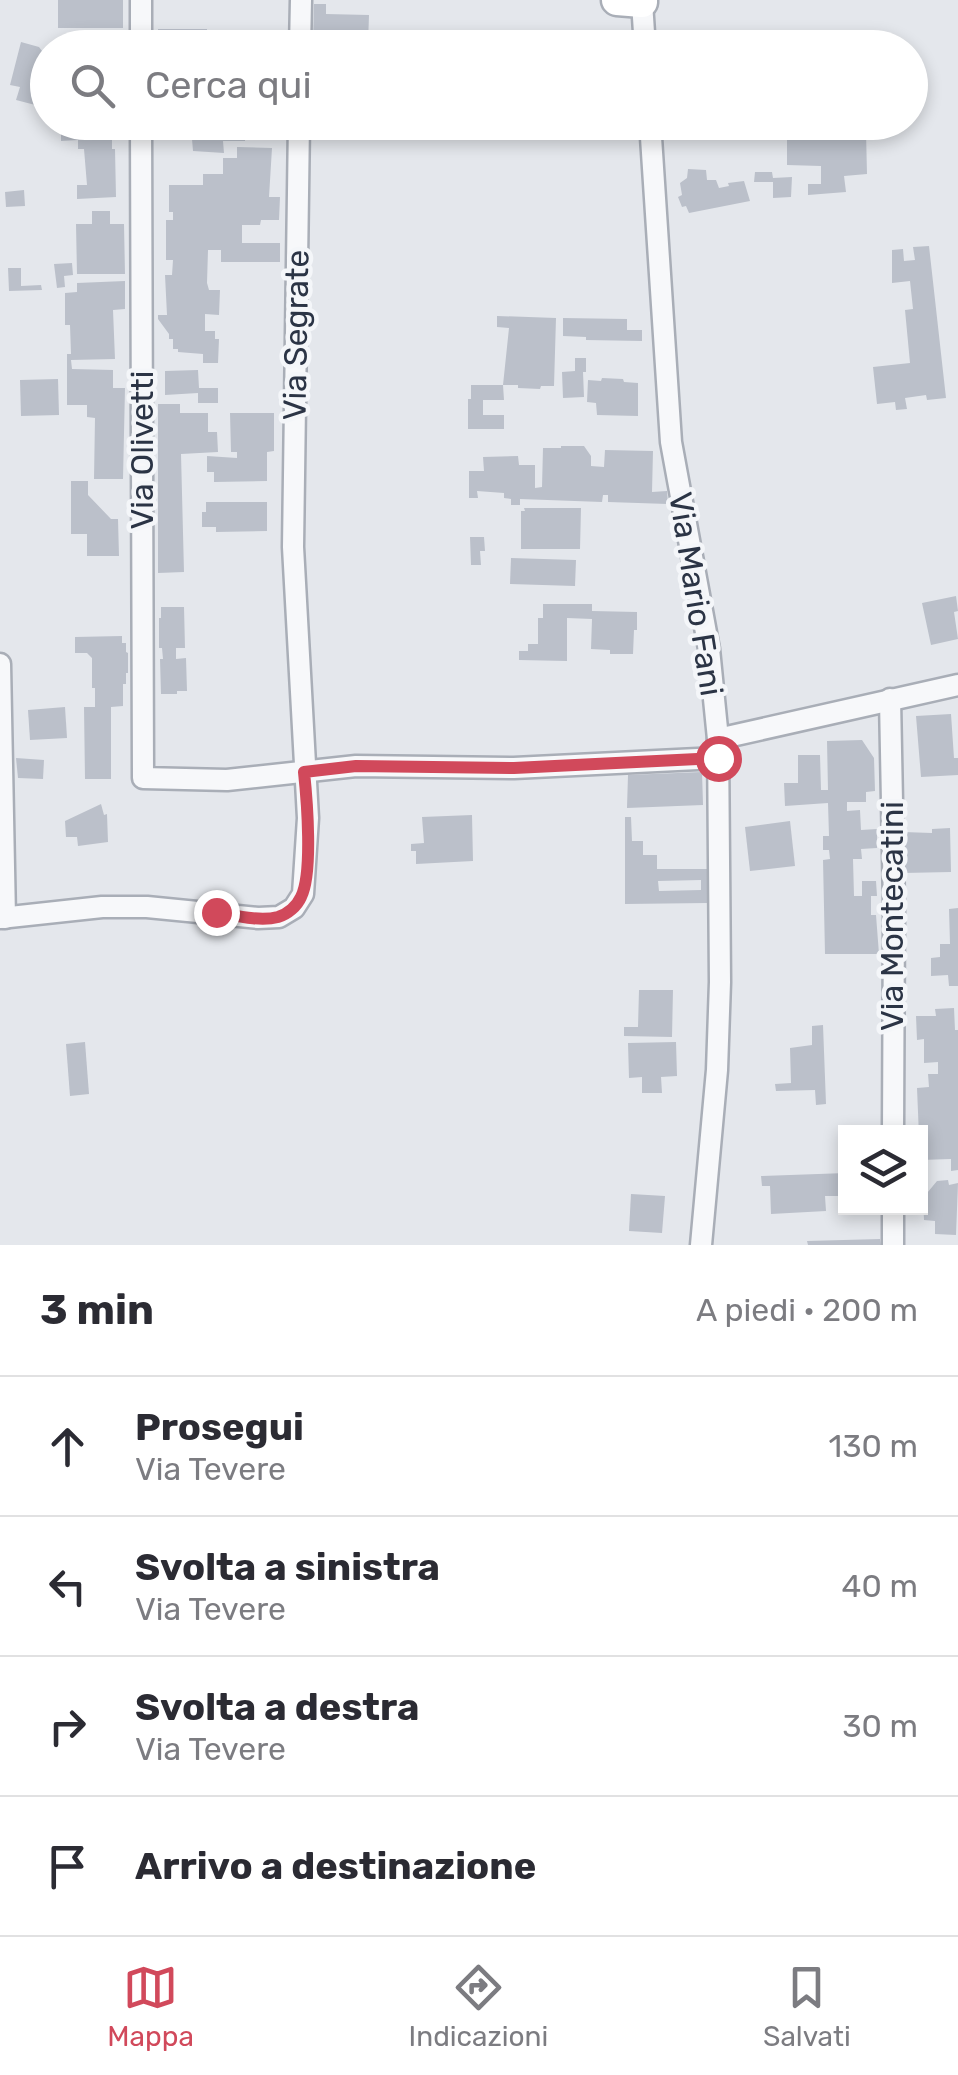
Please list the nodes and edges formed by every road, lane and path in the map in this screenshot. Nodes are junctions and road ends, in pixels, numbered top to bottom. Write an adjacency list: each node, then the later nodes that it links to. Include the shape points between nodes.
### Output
1 (141, 0): 4 (street)
2 (300, 0): 5 (street)
3 (634, 1): 6 (street)
4 (141, 30)
5 (300, 30)
6 (641, 30)
7 (141, 140): 14 (street, Via Olivetti, via 143,778 227,780)
8 (299, 140): 14 (street, Via Segrate, via 292,548)
9 (651, 140): 13 (street, Via Mario Fani, via 671,442 709,649)
10 (0, 664): 15 (street)
11 (958, 686): 12 (street)
12 (890, 699): 13 (street); 16 (street, Via Montecatini)
13 (718, 748): 14 (street, via 514,768 356,766); 18 (street, Via Mario Fani, via 717,1070)
14 (304, 772): 15 (street, Via Segrate, via 303,894 279,917 147,906)
15 (3, 918)
16 (893, 1125)
17 (893, 1215): 19 (street)
18 (701, 1245)
19 (893, 1245)

